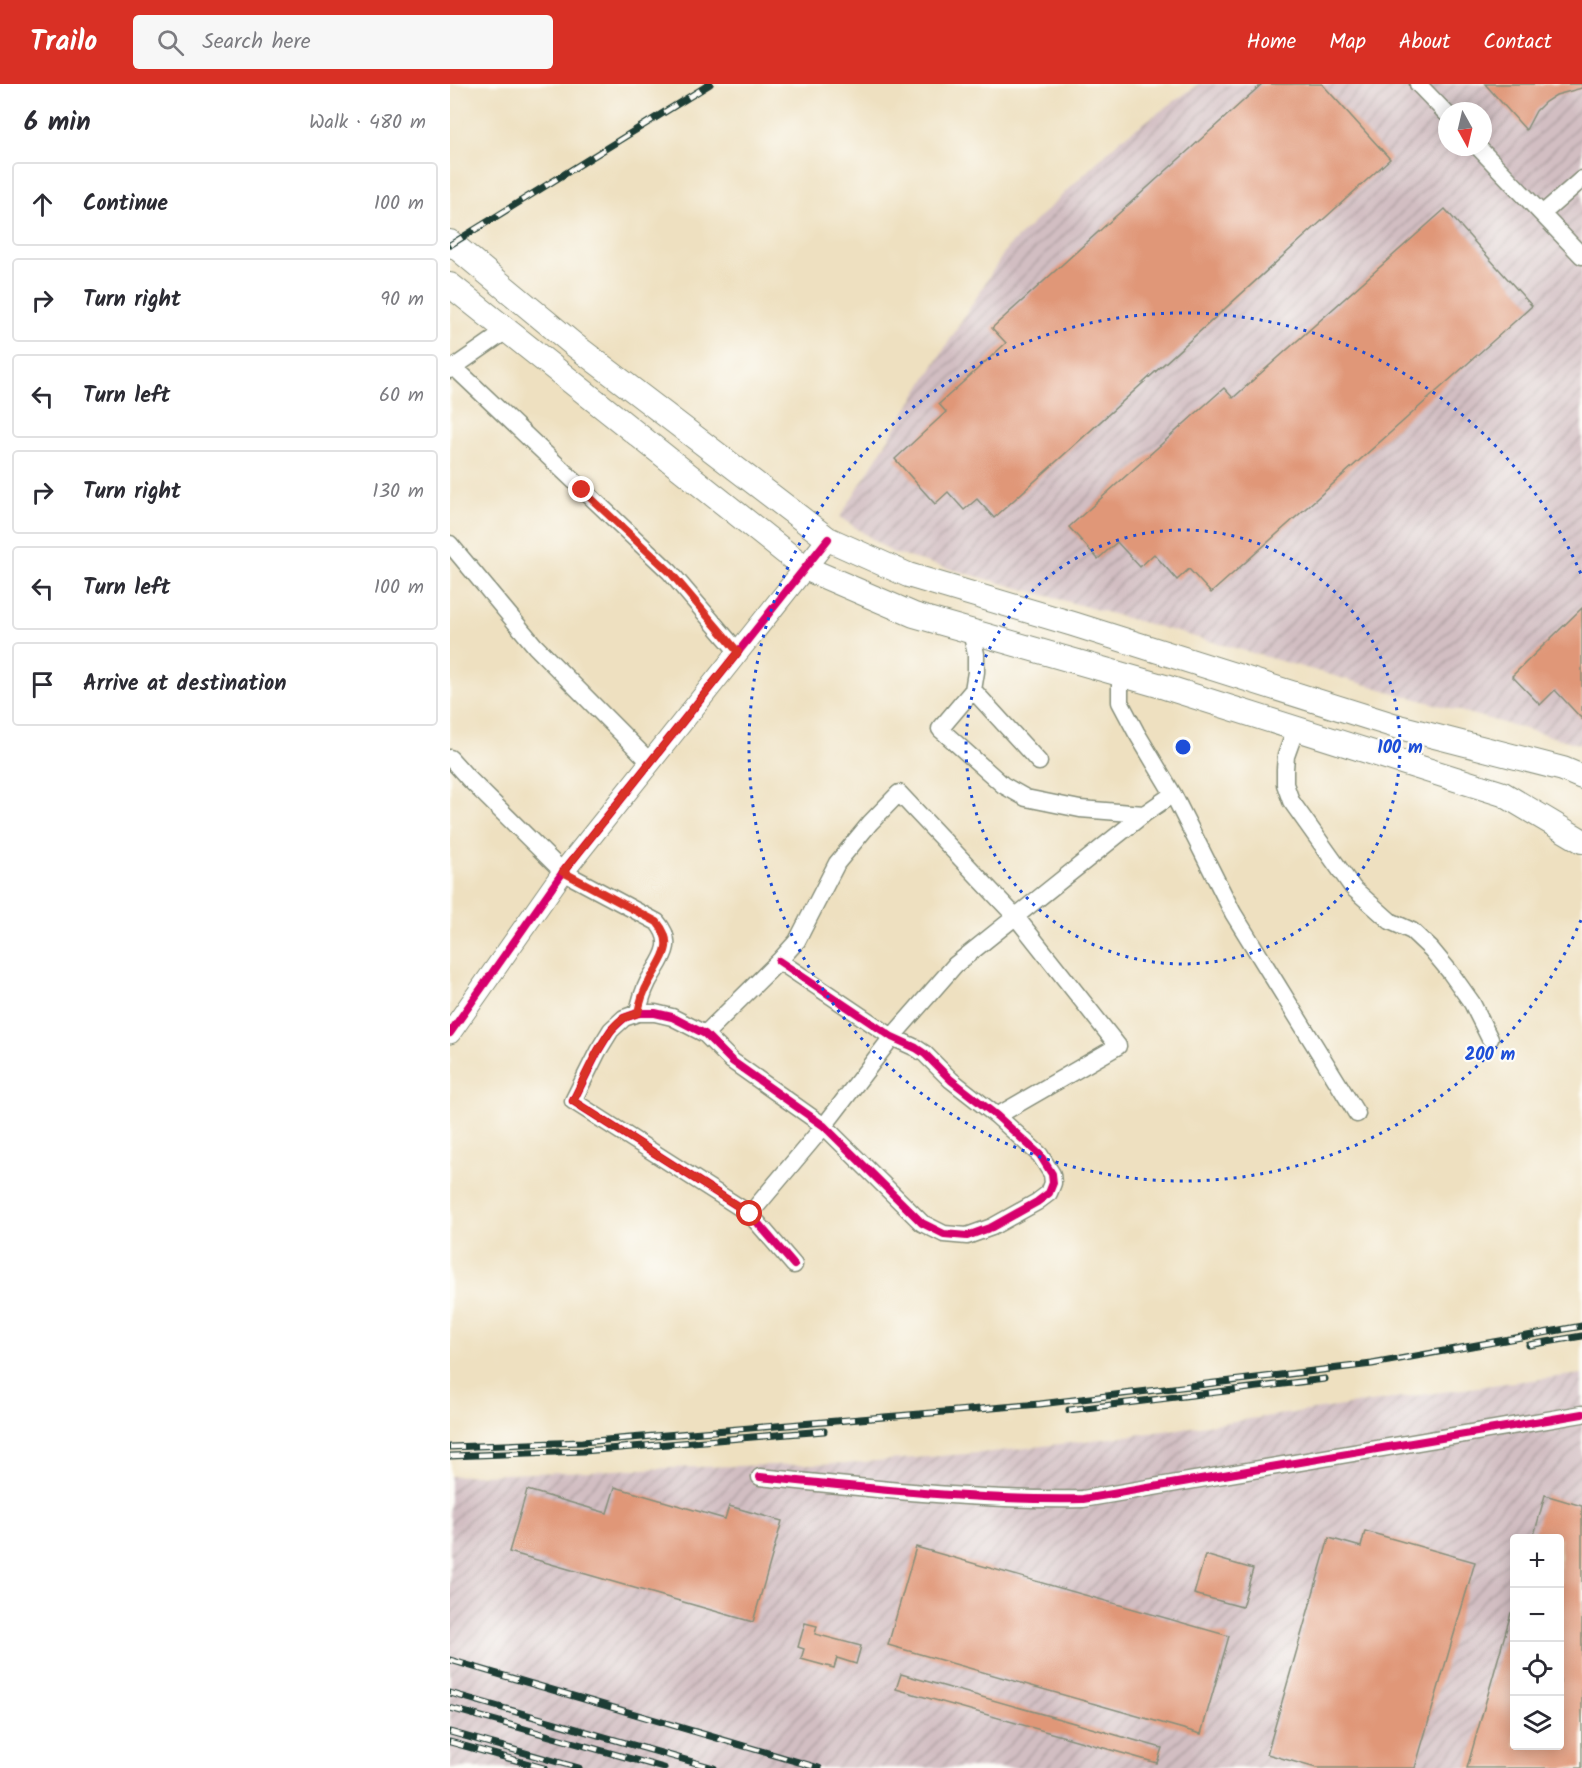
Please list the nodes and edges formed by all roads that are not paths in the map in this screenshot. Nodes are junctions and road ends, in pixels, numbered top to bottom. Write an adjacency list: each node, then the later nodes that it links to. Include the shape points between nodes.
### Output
1 (1418, 84): 2 (street)
2 (1438, 105)
3 (1487, 156): 5 (street)
4 (1582, 179): 5 (street)
5 (1542, 214): 7 (street)
6 (450, 242): 11 (main road, via 573,344)
7 (1582, 256)
8 (450, 285): 9 (main road)
9 (506, 331): 10 (street); 13 (main road)
10 (452, 368): 15 (street, via 670,572)
11 (828, 539): 13 (street); 22 (main road, via 908,575 1399,727)
12 (450, 544): 20 (street, via 535,646)
13 (805, 568): 14 (main road, via 914,615); 15 (street)
14 (971, 632): 16 (main road); 17 (street, via 976,654)
15 (738, 652): 20 (street)
16 (1120, 674): 18 (main road); 23 (street, via 1120,702)
17 (973, 690): 21 (street); 24 (street, via 940,729 1003,785 1026,798 1080,809)
18 (1296, 728): 25 (main road, via 1503,794); 33 (street, via 1285,769 1291,801 1353,888 1390,921 1412,931 1431,949 1472,1003)
19 (450, 758): 26 (street)
20 (650, 762): 26 (street)
21 (1039, 762)
22 (1582, 777)
23 (1173, 794): 24 (street); 34 (street, via 1233,913)
24 (1144, 814): 27 (street)
25 (1582, 841)
26 (563, 872): 29 (street, via 662,928 667,941 665,955 648,983); 30 (street)
27 (1016, 918): 28 (street, via 899,793 837,863 797,941); 32 (street, via 955,965); 35 (street, via 1118,1046)
28 (779, 962): 31 (street); 32 (street)
29 (638, 1013): 31 (street, via 672,1017); 37 (street, via 624,1018 611,1030 573,1101)
30 (450, 1033)
31 (705, 1034): 36 (street, via 732,1061)
32 (892, 1037): 35 (street, via 926,1054 951,1080); 36 (street)
33 (1490, 1039)
34 (1357, 1113)
35 (997, 1116): 36 (street, via 1040,1155 1053,1183 1037,1202 967,1236 944,1234 922,1223)
36 (824, 1126): 37 (street)
37 (750, 1214): 38 (street)
38 (794, 1265)
39 (1582, 1414): 40 (street, via 1083,1499 1032,1500)
40 (760, 1477)

